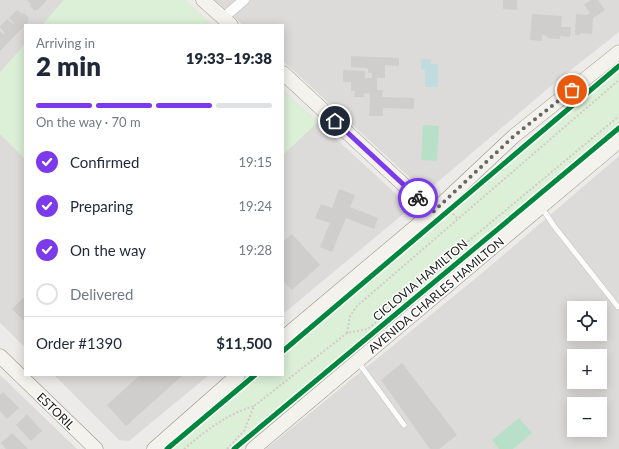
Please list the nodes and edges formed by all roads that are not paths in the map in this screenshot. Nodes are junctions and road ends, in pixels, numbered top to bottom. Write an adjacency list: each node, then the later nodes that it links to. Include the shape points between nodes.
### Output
1 (203, 0): 3 (main road)
2 (244, 0): 3 (street)
3 (227, 22)
4 (619, 52): 8 (main road, via 514,136)
5 (284, 74): 8 (main road)
6 (619, 141): 7 (main road, AVENIDA CHARLES HAMILTON)
7 (541, 207): 9 (lane); 12 (main road, AVENIDA CHARLES HAMILTON)
8 (438, 214): 10 (main road)
9 (618, 307)
10 (284, 337)
11 (0, 356): 16 (main road, ESTORIL)
12 (357, 361): 14 (lane); 15 (main road, AVENIDA CHARLES HAMILTON)
13 (237, 376): 17 (main road)
14 (404, 425)
15 (247, 446)
16 (96, 449)
17 (154, 449)

